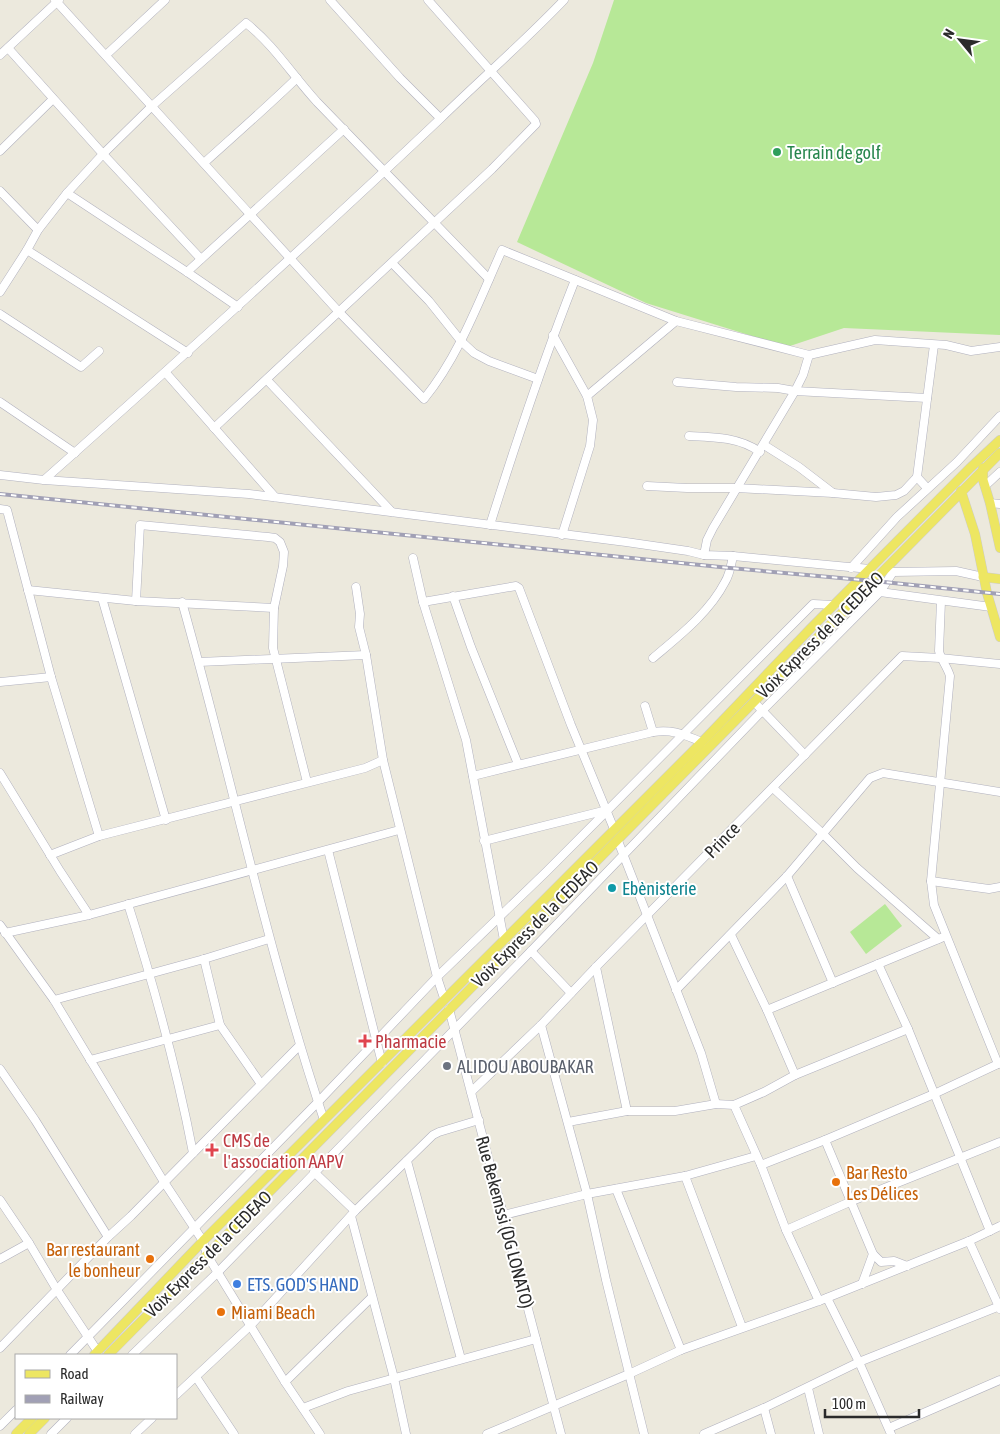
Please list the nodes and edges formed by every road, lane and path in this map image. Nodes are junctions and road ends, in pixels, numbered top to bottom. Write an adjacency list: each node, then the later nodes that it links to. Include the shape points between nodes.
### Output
1 (165, 0): 8 (street)
2 (330, 0): 13 (street)
3 (428, 0): 9 (street)
4 (564, 0): 9 (street)
5 (57, 1): 6 (street); 8 (street)
6 (8, 48): 7 (street); 11 (street)
7 (0, 55)
8 (106, 55): 12 (street)
9 (490, 71): 13 (street); 22 (street, via 536,124)
10 (297, 78): 12 (street, via 246,23); 14 (street); 17 (street)
11 (53, 99): 15 (street); 16 (street)
12 (152, 106): 16 (street); 17 (street)
13 (440, 118): 18 (street)
14 (344, 129): 18 (street); 21 (street)
15 (0, 150)
16 (103, 154): 19 (street); 25 (street)
17 (204, 164): 21 (street)
18 (386, 171): 22 (street); 26 (street)
19 (67, 193): 23 (street); 28 (street)
20 (2, 196): 23 (street)
21 (250, 214): 25 (street); 26 (street)
22 (433, 223): 27 (street); 29 (street)
23 (38, 230): 24 (street)
24 (28, 250): 31 (street); 41 (street)
25 (201, 259): 28 (street)
26 (291, 259): 32 (street); 33 (street)
27 (392, 263): 33 (street); 37 (street, via 429,301)
28 (187, 272): 32 (street)
29 (489, 278): 30 (street, via 502,250); 37 (street)
30 (575, 280): 35 (street); 36 (street)
31 (0, 292)
32 (238, 307): 41 (street)
33 (339, 312): 37 (street, via 424,399); 45 (street)
34 (0, 314): 40 (street, via 81,367)
35 (676, 321): 42 (street); 48 (street)
36 (553, 335): 44 (street); 48 (street)
37 (461, 341): 44 (street, via 474,354)
38 (934, 345): 39 (street, via 971,351); 42 (street, via 875,340); 49 (street)
39 (1000, 347)
40 (99, 351)
41 (188, 353): 43 (street)
42 (809, 355): 47 (street)
43 (166, 373): 52 (street); 57 (street)
44 (538, 379): 76 (street)
45 (266, 380): 52 (street); 75 (street)
46 (677, 382): 47 (street)
47 (795, 391): 49 (street); 55 (street)
48 (587, 396): 77 (street, via 593,420 592,434)
49 (927, 398): 63 (street)
50 (0, 402): 57 (street)
51 (1000, 416): 68 (street, via 957,462)
52 (214, 428): 71 (street)
53 (689, 436): 55 (street, via 726,439)
54 (1000, 440): 56 (main road)
55 (762, 448): 67 (street); 70 (street, via 799,467)
56 (988, 452): 59 (main road); 60 (main road)
57 (75, 453): 64 (street)
58 (1000, 453): 60 (main road, Voix Express de la CEDEAO)
59 (970, 468): 69 (main road); 83 (main road)
60 (982, 470): 66 (main road); 69 (main road, Voix Express de la CEDEAO)
61 (1000, 472): 66 (street)
62 (0, 475): 64 (street)
63 (917, 477): 68 (street); 70 (street, via 896,495 876,497)
64 (44, 480): 71 (street)
65 (647, 486): 67 (street)
66 (985, 486): 72 (main road)
67 (736, 488): 70 (street); 79 (street, via 707,540)
68 (927, 488): 82 (street)
69 (961, 491): 84 (main road, via 975,534); 87 (main road, Voix Express de la CEDEAO)
70 (833, 493)
71 (275, 497): 75 (street)
72 (990, 503): 73 (street); 78 (main road)
73 (1000, 504)
74 (0, 509): 88 (street, via 7,510)
75 (392, 512): 76 (street)
76 (490, 525): 77 (street)
77 (562, 535): 79 (street)
78 (1000, 548)
79 (704, 555): 80 (street)
80 (733, 556): 82 (street); 101 (street, via 726,581 713,600 686,630)
81 (413, 558): 95 (street)
82 (851, 568): 83 (street)
83 (870, 569): 96 (main road)
84 (983, 577): 85 (main road); 89 (street, via 956,571 893,572); 98 (main road)
85 (1000, 579)
86 (356, 587): 100 (street, via 359,627)
87 (867, 588): 89 (street); 108 (main road, Voix Express de la CEDEAO)
88 (28, 590): 91 (street); 106 (street)
89 (880, 592): 93 (street); 110 (street)
90 (453, 596): 95 (street); 114 (street, via 519,588); 117 (street)
91 (102, 598): 92 (street); 127 (street)
92 (136, 601): 94 (street); 97 (street, via 140,526 146,526 275,538 284,552)
93 (941, 601): 98 (street); 102 (street)
94 (182, 602): 97 (street); 104 (street)
95 (423, 602): 119 (street, via 459,716)
96 (834, 605): 112 (street, via 813,604); 113 (main road)
97 (274, 608): 103 (street)
98 (996, 608): 99 (main road)
99 (1000, 637)
100 (366, 655): 103 (street); 116 (street)
101 (653, 658)
102 (940, 658): 105 (street, Prince); 115 (street, Prince, via 902,656); 122 (street, via 950,676)
103 (275, 660): 104 (street); 121 (street)
104 (199, 662): 125 (street)
105 (1000, 664)
106 (51, 676): 107 (street); 131 (street)
107 (0, 682)
108 (754, 702): 110 (street); 132 (main road, Voix Express de la CEDEAO)
109 (645, 706): 111 (street)
110 (762, 711): 115 (street); 136 (street)
111 (654, 732): 112 (street); 114 (street)
112 (682, 734): 113 (street); 126 (street)
113 (702, 742): 129 (main road)
114 (582, 749): 117 (street); 126 (street)
115 (806, 755): 123 (street, Prince)
116 (383, 760): 121 (street, via 365,768); 128 (street)
117 (518, 764): 119 (street)
118 (0, 773): 120 (street)
119 (473, 776): 133 (street)
120 (2, 782): 135 (street)
121 (307, 782): 125 (street)
122 (940, 782): 124 (street); 130 (street, via 877,774); 139 (street)
123 (772, 788): 130 (street); 143 (street, Prince)
124 (1000, 792)
125 (234, 802): 127 (street); 137 (street)
126 (605, 811): 129 (street); 133 (street); 144 (street)
127 (166, 820): 131 (street)
128 (399, 830): 134 (street); 157 (street)
129 (614, 830): 151 (main road)
130 (822, 833): 138 (street); 150 (street)
131 (99, 836): 135 (street)
132 (618, 840): 136 (street); 163 (main road, Voix Express de la CEDEAO)
133 (484, 841): 144 (street)
134 (328, 850): 137 (street); 170 (street)
135 (50, 855): 142 (street)
136 (623, 855): 143 (street); 152 (street)
137 (251, 871): 141 (street); 149 (street)
138 (787, 876): 147 (street); 158 (street)
139 (931, 881): 140 (street, via 988,889); 148 (street, via 934,905)
140 (1000, 887)
141 (128, 904): 142 (street); 156 (street)
142 (89, 915): 146 (street)
143 (647, 915): 155 (street, Prince); 159 (street)
144 (499, 916): 151 (street); 157 (street)
145 (0, 925): 146 (street)
146 (5, 933): 162 (street)
147 (731, 936): 159 (street); 164 (street)
148 (947, 936): 150 (street); 174 (street)
149 (269, 939): 153 (street); 171 (street)
150 (938, 939): 154 (street)
151 (504, 940): 161 (main road)
152 (531, 951): 160 (street); 167 (street)
153 (204, 959): 156 (street); 166 (street)
154 (878, 964): 158 (street); 168 (street)
155 (596, 967): 160 (street, Prince); 183 (street)
156 (150, 974): 162 (street); 169 (street)
157 (437, 977): 161 (street); 170 (street)
158 (832, 983): 164 (street)
159 (676, 990): 181 (street, via 701,1053)
160 (571, 993): 165 (street, Prince)
161 (444, 998): 173 (main road)
162 (54, 1000): 172 (street)
163 (449, 1010): 167 (street, Rue Bekemssi (DG LONATO)); 212 (main road, Voix Express de la CEDEAO)
164 (767, 1010): 176 (street)
165 (541, 1025): 178 (street, Prince); 186 (street)
166 (220, 1026): 169 (street); 177 (street)
167 (455, 1028): 178 (street, Rue Bekemssi (DG LONATO)); 194 (street)
168 (908, 1030): 176 (street); 179 (street)
169 (167, 1039): 172 (street); 189 (street)
170 (376, 1041): 173 (street); 180 (street)
171 (299, 1046): 177 (street); 180 (street)
172 (90, 1060): 196 (street)
173 (382, 1063): 184 (main road)
174 (999, 1064): 179 (street)
175 (0, 1069): 207 (street)
176 (795, 1075): 182 (street)
177 (261, 1084): 189 (street)
178 (471, 1092): 185 (street, Rue Bekemssi (DG LONATO))
179 (934, 1094): 187 (street); 191 (street)
180 (318, 1102): 184 (street); 204 (street)
181 (716, 1104): 182 (street); 183 (street, via 676,1111)
182 (734, 1105): 190 (street)
183 (627, 1111): 186 (street)
184 (324, 1120): 208 (main road)
185 (478, 1120): 192 (street, via 436,1133); 202 (street, Rue Bekemssi (DG LONATO))
186 (568, 1122): 198 (street)
187 (825, 1140): 193 (street); 200 (street)
188 (1000, 1142): 191 (street)
189 (193, 1153): 196 (street)
190 (756, 1156): 193 (street); 195 (street)
191 (961, 1158): 200 (street); 206 (street)
192 (407, 1161): 201 (street); 232 (street)
193 (761, 1164): 205 (street)
194 (314, 1172): 201 (street); 215 (street)
195 (685, 1176): 197 (street); 223 (street)
196 (164, 1182): 204 (street); 207 (street)
197 (616, 1189): 198 (street); 227 (street)
198 (587, 1194): 202 (street); 234 (street)
199 (0, 1200): 210 (street)
200 (852, 1202): 205 (street); 211 (street)
201 (353, 1214): 218 (street); 222 (street)
202 (504, 1215): 225 (street, Rue Bekemssi (DG LONATO))
203 (1000, 1226): 206 (street)
204 (194, 1228): 208 (street); 224 (street)
205 (786, 1230): 220 (street)
206 (990, 1231): 209 (street)
207 (108, 1237): 217 (street)
208 (203, 1241): 212 (street); 228 (main road)
209 (969, 1241): 214 (street); 221 (street)
210 (29, 1242): 213 (street); 217 (street)
211 (873, 1254): 214 (street, via 881,1262 894,1261); 216 (street)
212 (207, 1255): 215 (street); 230 (main road, Voix Express de la CEDEAO)
213 (0, 1259)
214 (907, 1266): 216 (street)
215 (218, 1272): 222 (street); 231 (street)
216 (862, 1284): 219 (street)
217 (57, 1290): 224 (street); 226 (street)
218 (372, 1297): 236 (street); 238 (street)
219 (827, 1298): 220 (street); 233 (street)
220 (819, 1301): 223 (street)
221 (1000, 1307): 233 (street)
222 (251, 1325): 235 (street); 238 (street)
223 (742, 1327): 227 (street)
224 (88, 1337): 228 (street); 229 (street)
225 (536, 1338): 232 (street); 241 (street, Rue Bekemssi (DG LONATO))
226 (0, 1348)
227 (681, 1350): 234 (street)
228 (96, 1353)
229 (71, 1354)
230 (109, 1354)
231 (133, 1354)
232 (461, 1359): 236 (street)
233 (859, 1362): 239 (street); 250 (street)
234 (629, 1374): 241 (street); 260 (street)
235 (196, 1377): 240 (street); 255 (street)
236 (394, 1378): 242 (street); 257 (street)
237 (1000, 1380): 250 (street)
238 (285, 1382): 242 (street)
239 (808, 1388): 243 (street); 263 (street)
240 (178, 1393)
241 (554, 1406): 258 (street); 259 (street, Rue Bekemssi (DG LONATO))
242 (303, 1408): 256 (street)
243 (764, 1408): 261 (street); 262 (street)
244 (15, 1411): 249 (street)
245 (31, 1419): 251 (main road)
246 (44, 1419): 252 (main road)
247 (67, 1419): 253 (street)
248 (151, 1419): 254 (street)
249 (0, 1426)
250 (890, 1431)
251 (16, 1434)
252 (29, 1434)
253 (51, 1434)
254 (135, 1434)
255 (234, 1434)
256 (320, 1434)
257 (406, 1434)
258 (486, 1434)
259 (561, 1434)
260 (644, 1434)
261 (704, 1434)
262 (771, 1434)
263 (819, 1434)

